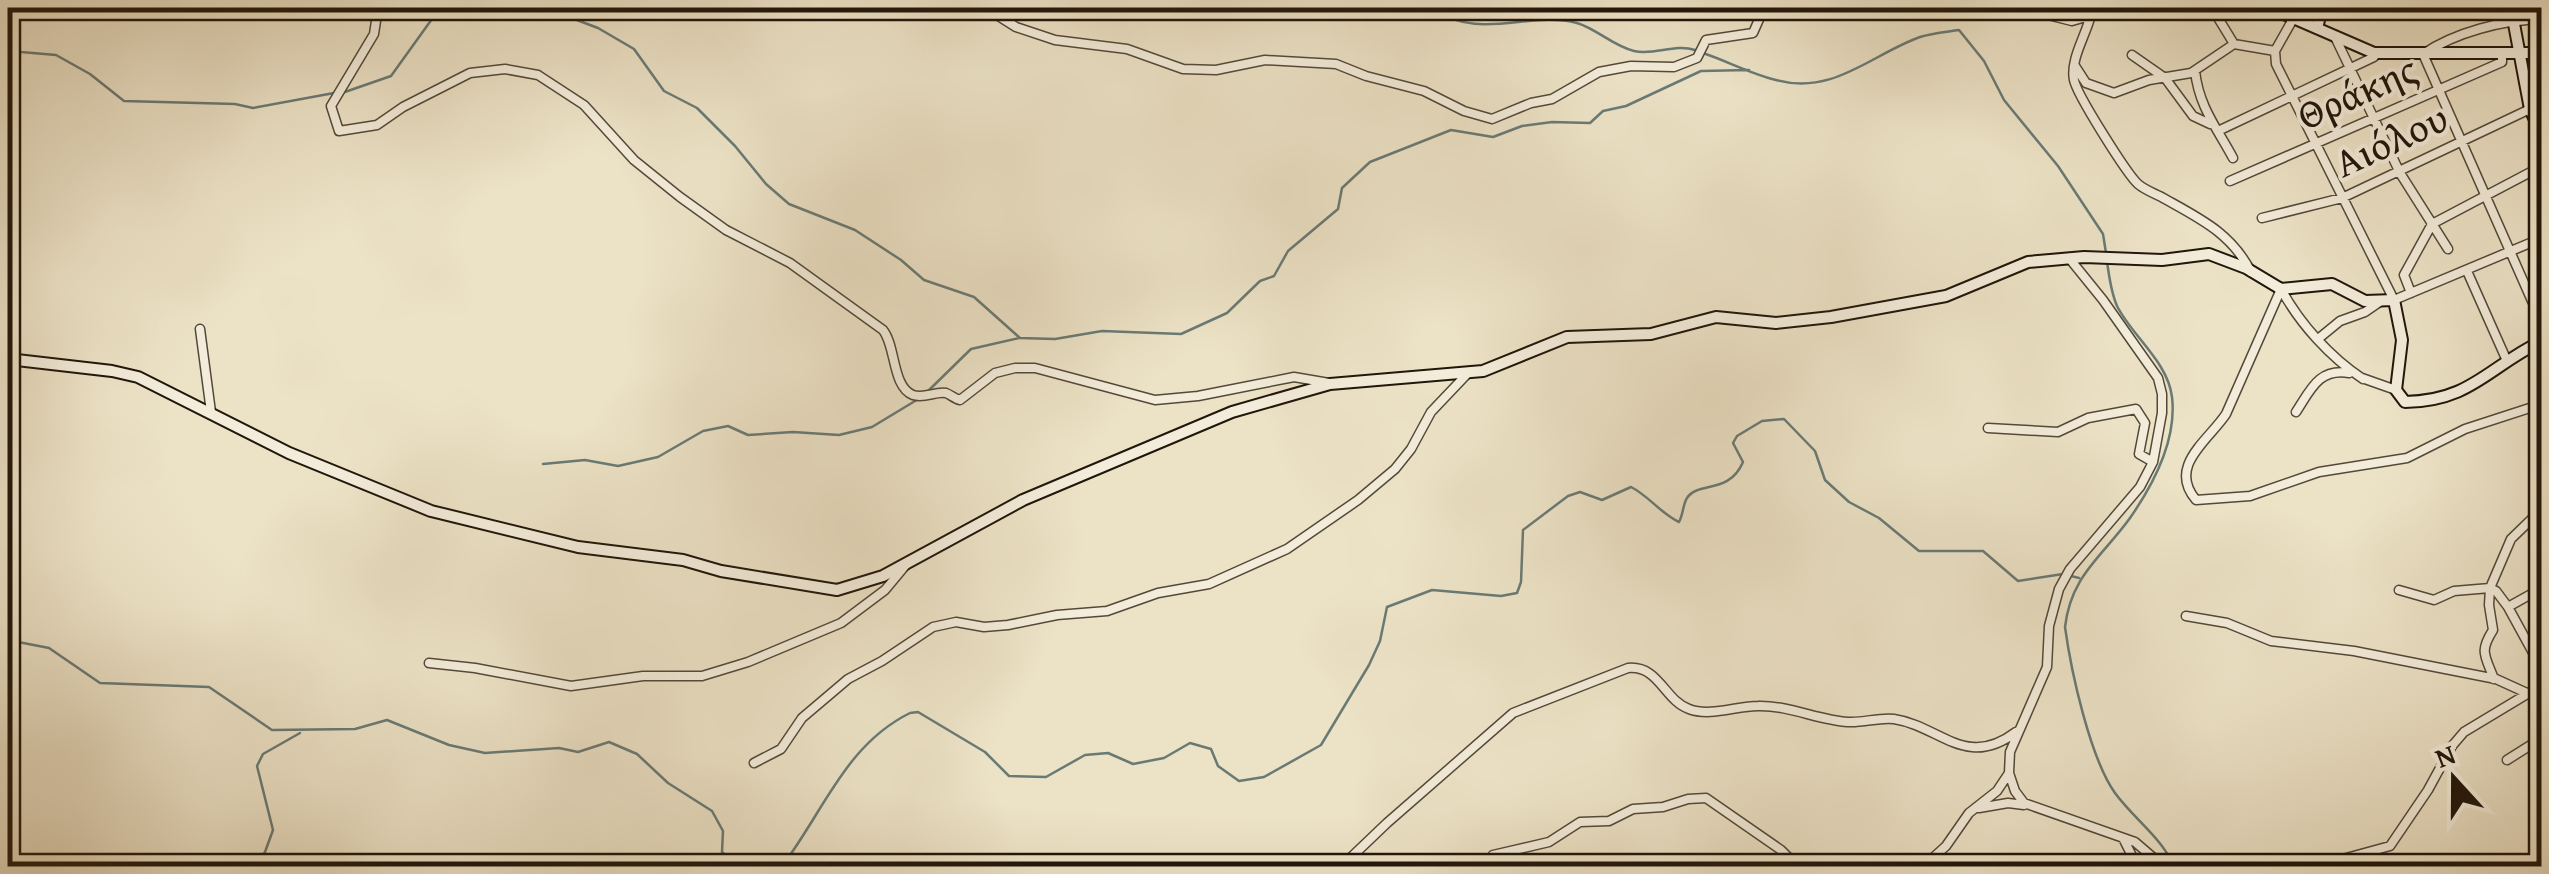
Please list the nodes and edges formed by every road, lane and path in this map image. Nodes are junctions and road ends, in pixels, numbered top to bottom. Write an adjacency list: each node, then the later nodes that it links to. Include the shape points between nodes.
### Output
1 (378, 8): 63 (street, via 374,34 331,106 339,131 370,128 470,73 505,69 538,75 584,104 634,160 680,197 790,263 883,330 902,386 912,394 945,393 960,400 995,372 1024,368 1156,400 1294,377)
2 (976, 8): 3 (street, via 1055,40 1127,49 1183,68 1216,70 1265,60 1336,64 1492,118 1552,100 1599,72 1670,68 1693,60 1706,40 1752,32)
3 (1764, 8)
4 (2021, 8): 10 (street, via 2059,19)
5 (2117, 8): 10 (street)
6 (2212, 8): 16 (street)
7 (2273, 8): 12 (street)
8 (2322, 8): 14 (street)
9 (2511, 8): 13 (street)
10 (2092, 12): 24 (street)
11 (2542, 18): 13 (street)
12 (2293, 19): 14 (street); 17 (street)
13 (2514, 21): 20 (street, via 2449,39); 22 (street)
14 (2317, 28): 15 (street)
15 (2336, 39): 19 (street); 25 (street)
16 (2234, 44): 17 (street); 26 (street)
17 (2276, 51): 29 (street)
18 (2542, 53): 22 (street)
19 (2374, 54): 20 (street); 25 (street)
20 (2424, 54): 21 (street); 28 (street)
21 (2502, 54): 22 (street); 28 (street, Θράκης, via 2502,62)
22 (2519, 54): 30 (street)
23 (2132, 55): 27 (street)
24 (2075, 66): 27 (street, via 2086,83 2106,93); 50 (street, via 2078,94 2138,184 2215,226)
25 (2350, 70): 29 (street); 31 (street)
26 (2195, 72): 27 (street); 32 (street)
27 (2165, 78): 32 (street, via 2193,116)
28 (2438, 88): 31 (street, Θράκης); 35 (street)
29 (2293, 97): 33 (street); 36 (street)
30 (2536, 108): 34 (street); 35 (street, Αιόλου)
31 (2372, 118): 36 (street, Θράκης); 39 (street)
32 (2210, 124): 33 (street)
33 (2218, 131): 37 (street)
34 (2542, 135)
35 (2461, 141): 39 (street, Αιόλου); 41 (street)
36 (2316, 142): 40 (street, Θράκης); 42 (street)
37 (2232, 158)
38 (2542, 166): 41 (street)
39 (2400, 173): 42 (street, Αιόλου); 44 (street)
40 (2230, 181)
41 (2484, 195): 44 (street); 47 (street)
42 (2342, 198): 43 (street, Αιόλου); 53 (street)
43 (2262, 218)
44 (2432, 224): 46 (street); 52 (street, via 2404,275)
45 (2542, 238): 47 (street)
46 (2448, 249)
47 (2510, 252): 49 (street); 55 (street, via 2532,301)
48 (2069, 258): 50 (street, via 2209,254); 61 (street, via 2028,262 1946,296 1831,317 1716,317 1650,334 1567,337); 69 (street, via 2158,378 2162,413)
49 (2467, 271): 52 (street); 60 (street)
50 (2252, 272): 51 (street)
51 (2281, 289): 54 (street, via 2332,284); 57 (street); 65 (street, via 2226,414 2194,452 2187,486 2196,500 2250,496 2319,472 2407,458 2466,429)
52 (2412, 293): 53 (street)
53 (2394, 300): 54 (street); 64 (street, via 2402,334)
54 (2381, 302): 57 (street)
55 (2539, 302)
56 (200, 329): 66 (street)
57 (2318, 339): 62 (street)
58 (2542, 340): 60 (street)
59 (8, 359): 66 (street, via 129,375)
60 (2507, 361): 64 (street, via 2455,395 2405,402)
61 (1469, 372): 63 (street); 85 (street, via 1382,481 1268,559 1209,584 1107,610 1008,626 933,627 848,679 802,718 781,749)
62 (2363, 378): 64 (street); 67 (street, via 2332,371)
63 (1330, 384): 71 (street, via 1209,420 1022,500)
64 (2396, 390)
65 (2542, 404)
66 (210, 412): 71 (street, via 402,500 519,534 821,590 855,586)
67 (2296, 412)
68 (1988, 428): 69 (street, via 2058,432 2136,409 2145,423 2138,451)
69 (2153, 462): 82 (street, via 2134,496 2066,574 2050,617 2047,666)
70 (2542, 509): 72 (street, via 2511,539)
71 (905, 566): 77 (street, via 841,623 702,676 570,686)
72 (2490, 588): 74 (street, via 2436,600); 75 (street); 79 (street, via 2493,630 2483,647)
73 (2542, 588): 75 (street)
74 (2399, 590)
75 (2508, 606): 78 (street)
76 (2186, 616): 79 (street, via 2271,641)
77 (428, 663)
78 (2542, 669)
79 (2494, 679): 81 (street)
80 (2542, 685): 81 (street)
81 (2529, 694): 97 (street, via 2456,741 2387,848)
82 (2016, 732): 86 (street); 92 (street, via 1960,747 1893,719 1846,722 1756,706 1695,710 1643,668 1628,668 1513,714)
83 (2542, 738): 84 (street)
84 (2507, 760)
85 (754, 763)
86 (2009, 773): 87 (street, via 2017,795); 88 (street)
87 (2030, 806): 88 (street); 89 (street)
88 (1974, 809): 91 (street)
89 (2122, 838): 95 (street); 96 (street)
90 (1493, 855): 93 (street, via 1549,842 1580,822 1698,798 1716,802)
91 (1925, 864): 94 (street, via 1892,859)
92 (1342, 866)
93 (1797, 866)
94 (1835, 866)
95 (2137, 866)
96 (2162, 866)
97 (2317, 866)

